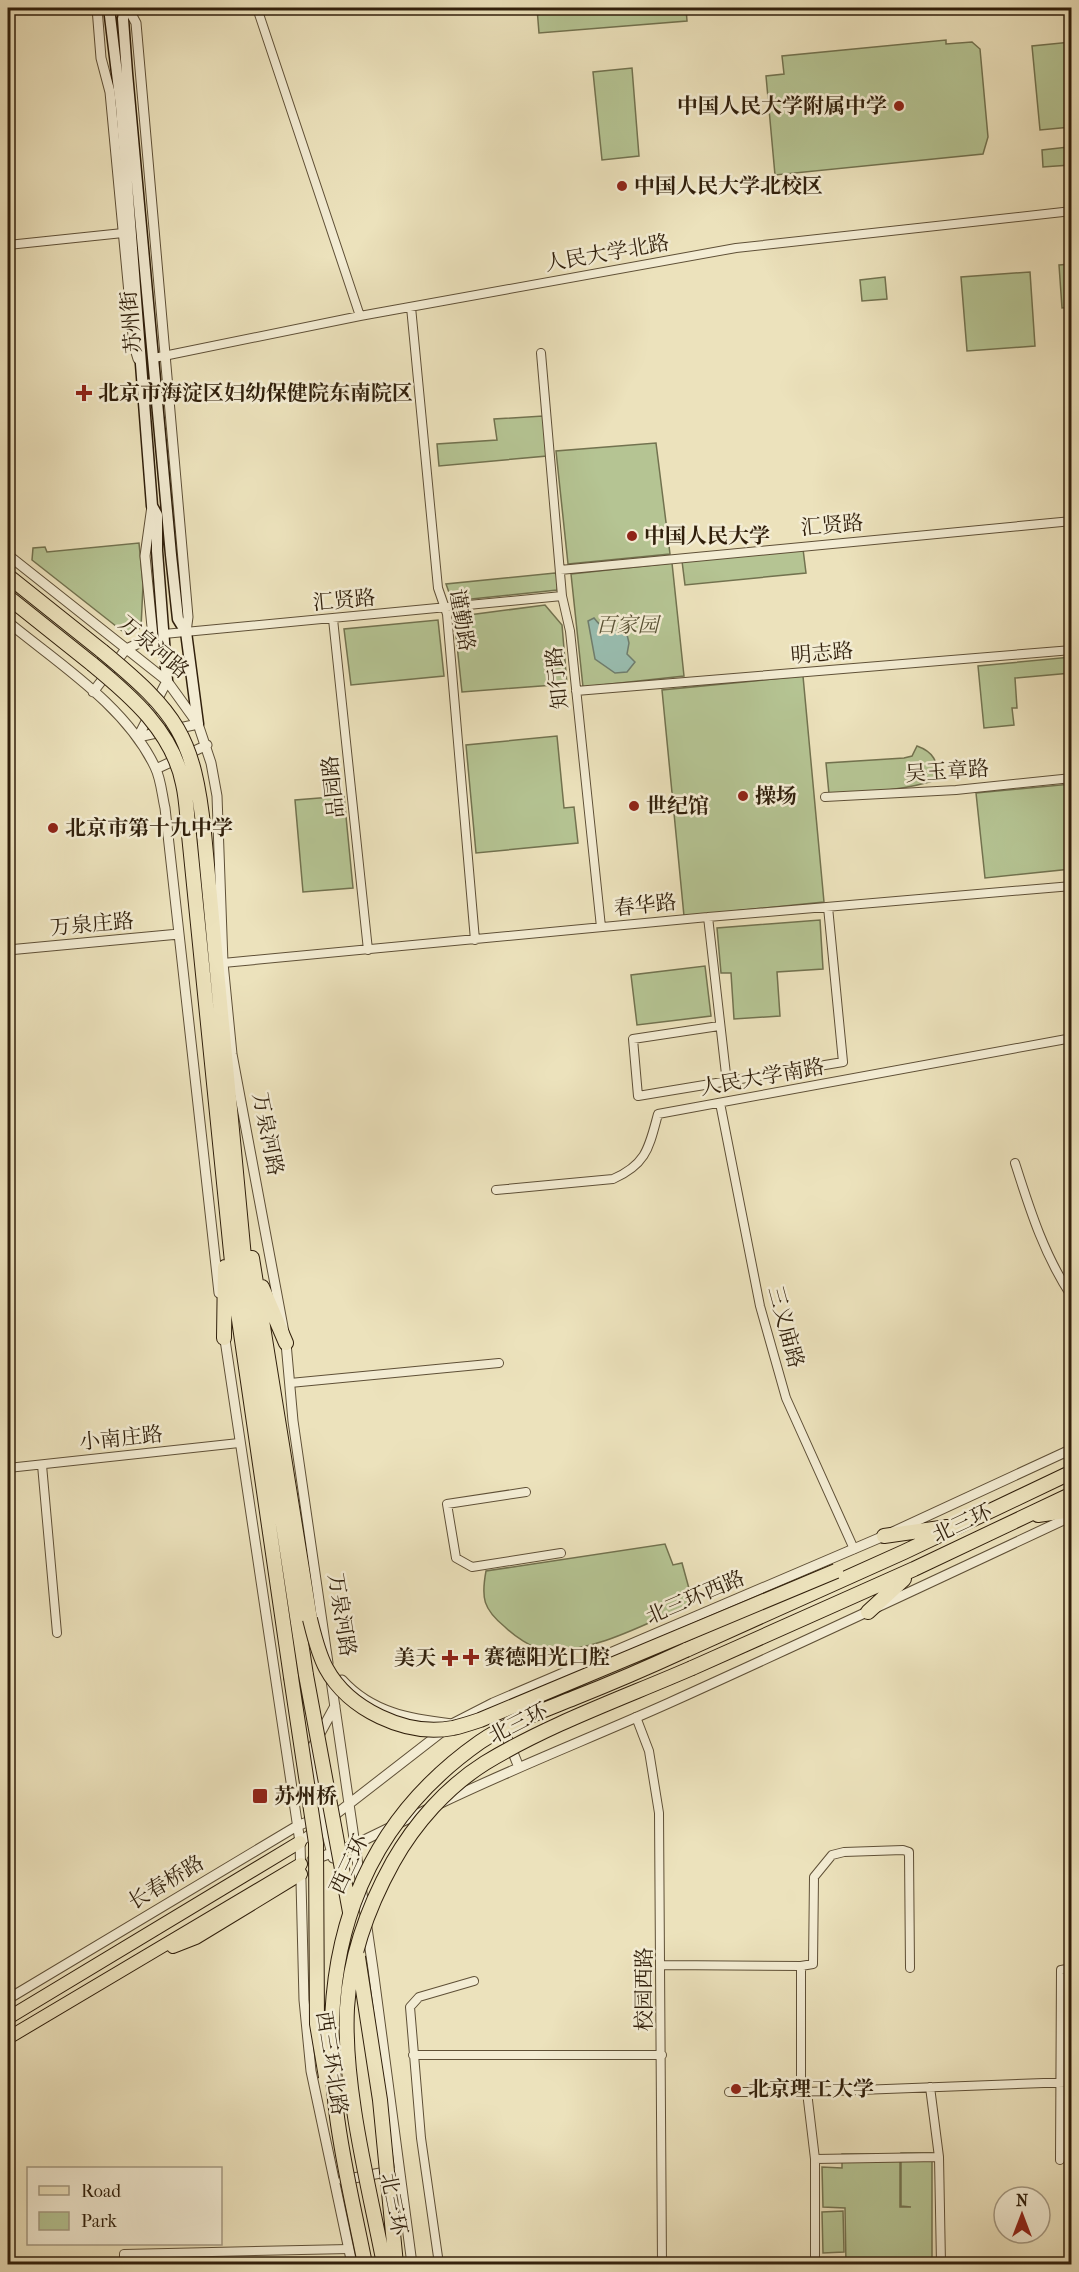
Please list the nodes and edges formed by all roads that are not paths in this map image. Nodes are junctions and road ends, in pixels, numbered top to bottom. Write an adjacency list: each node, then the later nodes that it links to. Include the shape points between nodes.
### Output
1 (97, 8): 6 (street, 苏州街, via 101,58 110,92)
2 (109, 8): 13 (main road, 苏州街, via 122,106)
3 (126, 8): 11 (street, 苏州街, via 136,24); 12 (main road, 苏州街, via 126,73)
4 (257, 8): 9 (street)
5 (1071, 211): 8 (street, 人民大学北路, via 761,244)
6 (123, 233): 7 (street); 13 (street, 苏州街, via 134,346)
7 (8, 245)
8 (411, 307): 9 (street, 人民大学北路); 20 (street, 谨勤路, via 438,588)
9 (360, 316): 11 (street, 人民大学北路)
10 (541, 353): 16 (street, 知行路)
11 (166, 356): 12 (street, 人民大学北路); 23 (street, 苏州街, via 188,617)
12 (154, 358): 23 (main road, 苏州街, via 178,619)
13 (140, 363): 24 (main road, 苏州街, via 152,506 157,515)
14 (1071, 521): 16 (street, 汇贤路)
15 (8, 555): 25 (street, 万泉河路)
16 (560, 570): 19 (street, 知行路)
17 (8, 576): 51 (highway, 万泉河路, bridge, via 155,696 180,732 195,767)
18 (8, 597): 52 (highway, bridge, via 146,712 173,755 183,784 189,835)
19 (562, 597): 20 (street, 汇贤路); 28 (street, 知行路)
20 (445, 608): 21 (street, 汇贤路); 41 (street, 谨勤路)
21 (333, 619): 23 (street, 汇贤路); 43 (street, 品园路)
22 (8, 622): 29 (street)
23 (186, 632): 24 (street, 汇贤路); 30 (main road, 苏州街)
24 (159, 635): 25 (street); 27 (main road, 苏州街)
25 (126, 649): 27 (street, 万泉河路); 29 (street)
26 (1071, 650): 28 (street, 明志路)
27 (167, 681): 30 (street, 万泉河路); 31 (street)
28 (576, 691): 39 (street, 知行路)
29 (93, 692): 31 (street)
30 (198, 724): 31 (street); 32 (street, 万泉河路)
31 (138, 737): 33 (street)
32 (207, 745): 33 (street); 44 (street, 万泉河路, via 217,796)
33 (156, 769): 40 (street, via 165,808)
34 (1071, 778): 35 (street, 吴玉章路, via 956,790)
35 (825, 797)
36 (1071, 886): 37 (street, 春华路)
37 (828, 907): 38 (street, 春华路); 47 (street, via 843,1062)
38 (708, 917): 39 (street, 春华路); 45 (street)
39 (601, 927): 41 (street, 春华路)
40 (179, 934): 42 (street, 万泉庄路); 55 (street)
41 (475, 940): 43 (street, 春华路)
42 (8, 950)
43 (368, 950): 44 (street, 春华路)
44 (223, 963): 56 (street, 万泉河路, via 232,1054)
45 (719, 1026): 47 (street); 47 (street, via 633,1039 638,1096)
46 (1071, 1038): 48 (street, 人民大学南路)
47 (727, 1083)
48 (720, 1103): 50 (street, 人民大学南路, via 658,1114 648,1151 629,1172 613,1179); 71 (street, 三义庙路, via 760,1306 786,1398)
49 (1015, 1163): 54 (street, via 1038,1236)
50 (496, 1190)
51 (239, 1194): 53 (highway); 79 (highway, 万泉河路, via 247,1289)
52 (225, 1202): 55 (highway); 79 (highway, via 235,1292)
53 (254, 1267): 56 (highway); 73 (highway, bridge, via 310,1619 326,1668 355,1702 376,1715 401,1724 451,1728 480,1720 836,1571)
54 (1071, 1297)
55 (224, 1338): 59 (street)
56 (286, 1343): 58 (street, 万泉河路)
57 (500, 1363): 58 (street)
58 (290, 1383): 78 (street, 万泉河路)
59 (239, 1443): 61 (street, 小南庄路); 84 (street)
60 (1071, 1449): 70 (street, 北三环西路)
61 (42, 1465): 62 (street, 小南庄路); 76 (street)
62 (8, 1468)
63 (1070, 1472): 69 (highway, 北三环)
64 (526, 1492): 72 (street, via 447,1504 456,1558 472,1567)
65 (1071, 1494): 68 (highway, 北三环)
66 (1071, 1510): 68 (highway)
67 (1071, 1516): 75 (street)
68 (1022, 1518): 74 (highway, 北三环)
69 (964, 1524): 70 (highway); 73 (highway, 北三环)
70 (884, 1536): 71 (street, 北三环西路)
71 (854, 1549): 80 (street, 北三环西路)
72 (561, 1552)
73 (904, 1552): 77 (highway, 北三环)
74 (914, 1569): 75 (highway); 121 (highway, 北三环, bridge, via 528,1739 483,1764 440,1798 404,1843 376,1893 355,1956 347,2008 357,2121)
75 (868, 1612): 82 (street)
76 (57, 1633)
77 (686, 1650): 111 (highway, 西三环, bridge, via 523,1719 481,1742 419,1797 386,1834 355,1898 338,1954 332,2005)
78 (328, 1658): 81 (street, 万泉河路); 83 (street, via 344,1682 364,1700 413,1720)
79 (298, 1676): 111 (highway, bridge, via 316,1843 317,2024 324,2070); 122 (highway, bridge, via 367,2003)
80 (493, 1703): 83 (street, 北三环西路); 86 (street)
81 (335, 1706): 85 (street); 87 (street, 万泉河路)
82 (636, 1718): 86 (street); 96 (street, 校园西路, via 649,1751 659,1813)
83 (452, 1724): 87 (street, 北三环西路)
84 (284, 1738): 85 (street); 90 (street)
85 (312, 1748): 88 (street)
86 (518, 1765): 89 (street)
87 (348, 1805): 88 (street, 北三环西路); 92 (street, 万泉河路)
88 (323, 1820): 90 (street, 长春桥路); 91 (street, 北三环西路); 93 (street)
89 (402, 1822): 92 (street); 95 (street, via 376,1848 366,1868)
90 (297, 1826): 91 (street); 101 (street, 长春桥路)
91 (300, 1842): 94 (street, 西三环北路); 102 (main road, 长春桥路)
92 (354, 1845): 93 (street); 95 (street, 万泉河路)
93 (332, 1856): 94 (street); 95 (street)
94 (301, 1869): 103 (main road); 116 (street, 西三环北路, via 304,2000 311,2071)
95 (362, 1898): 115 (street)
96 (662, 1965): 97 (street); 105 (street, 校园西路)
97 (801, 1965): 98 (street, via 813,1964 814,1877 832,1855 903,1850 909,1852); 110 (street, via 801,2083)
98 (910, 1968)
99 (1071, 1968): 106 (street, via 1061,1970)
100 (474, 1981): 104 (street, via 419,1997 412,2005)
101 (8, 2000)
102 (8, 2018)
103 (8, 2038)
104 (413, 2055): 105 (street); 124 (street)
105 (662, 2055): 125 (street, 校园西路)
106 (1060, 2082): 107 (street); 108 (street); 114 (street)
107 (1071, 2082)
108 (930, 2086): 110 (street); 112 (street)
109 (729, 2092): 110 (street)
110 (807, 2092): 113 (street)
111 (336, 2110): 120 (highway, 西三环, bridge)
112 (939, 2157): 113 (street); 127 (street)
113 (815, 2159): 126 (street)
114 (1060, 2160)
115 (400, 2169): 116 (street); 123 (street)
116 (335, 2181): 117 (street, 西三环北路)
117 (349, 2249): 118 (street, via 124,2254); 119 (street, 西三环北路)
118 (124, 2265)
119 (352, 2265)
120 (365, 2265)
121 (384, 2265)
122 (396, 2265)
123 (412, 2265)
124 (439, 2265)
125 (662, 2265)
126 (815, 2265)
127 (941, 2265)

